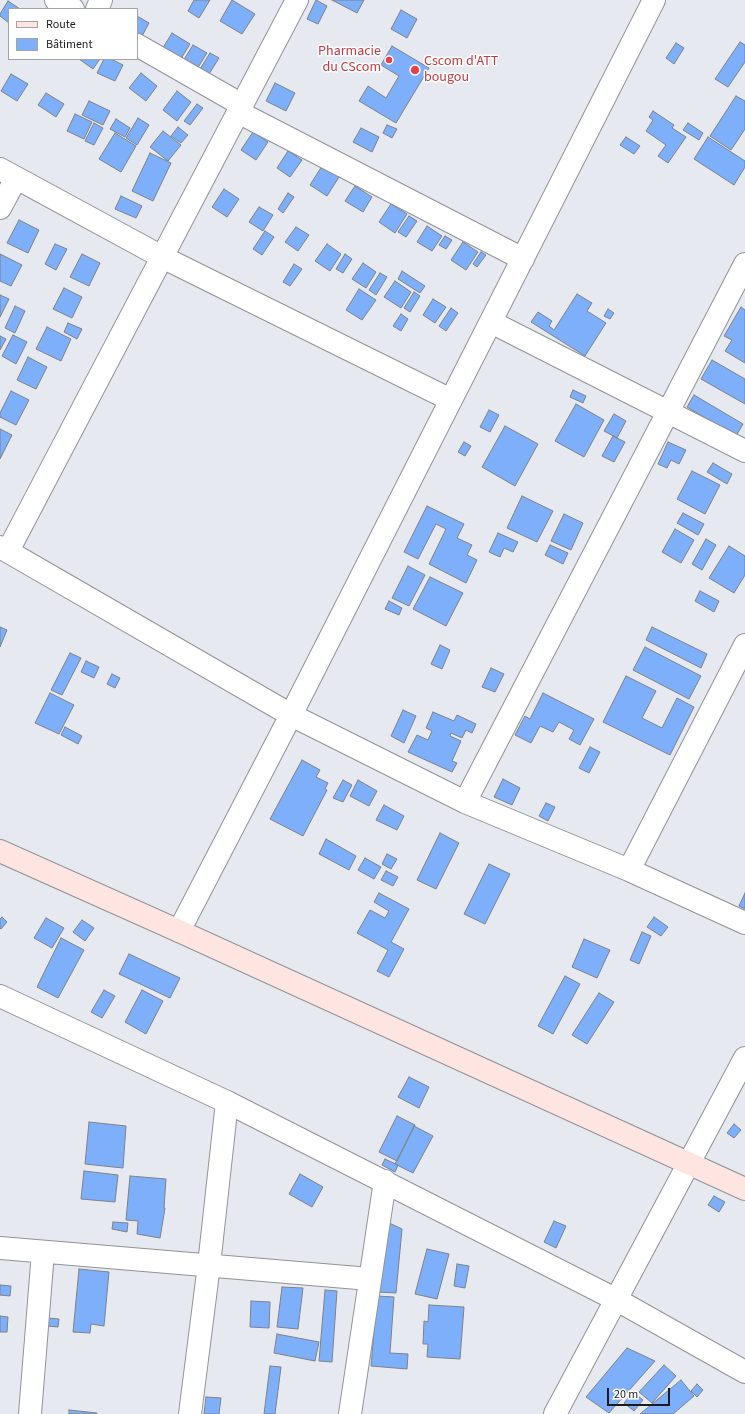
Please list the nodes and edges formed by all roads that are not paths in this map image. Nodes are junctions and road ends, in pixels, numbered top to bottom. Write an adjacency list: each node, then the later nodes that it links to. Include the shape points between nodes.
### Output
1 (56, 0): 4 (street)
2 (297, 0): 6 (street)
3 (654, 0): 10 (street)
4 (70, 8)
5 (138, 46): 6 (street)
6 (240, 109): 9 (street); 10 (street)
7 (8, 174): 8 (street); 9 (street)
8 (0, 208)
9 (162, 257): 13 (street); 16 (street)
10 (523, 259): 12 (street)
11 (745, 264): 14 (street)
12 (491, 322): 13 (street); 14 (street)
13 (451, 400): 18 (street)
14 (668, 412): 15 (street); 19 (street)
15 (745, 451)
16 (4, 549): 18 (street)
17 (745, 645): 21 (street)
18 (291, 716): 19 (street); 23 (street)
19 (464, 802): 21 (street)
20 (0, 851): 23 (street)
21 (629, 870): 22 (street)
22 (745, 923)
23 (179, 931): 27 (street)
24 (0, 996): 26 (street)
25 (745, 1058): 27 (street)
26 (227, 1102): 28 (street); 32 (street)
27 (688, 1163): 29 (street); 34 (street)
28 (385, 1181): 33 (street); 34 (street)
29 (745, 1189)
30 (0, 1248): 31 (street)
31 (43, 1252): 32 (street); 37 (street)
32 (209, 1265): 33 (street); 38 (street)
33 (370, 1279): 39 (street)
34 (616, 1300): 35 (street); 36 (street)
35 (745, 1372)
36 (562, 1410)
37 (30, 1414)
38 (190, 1414)
39 (350, 1414)

